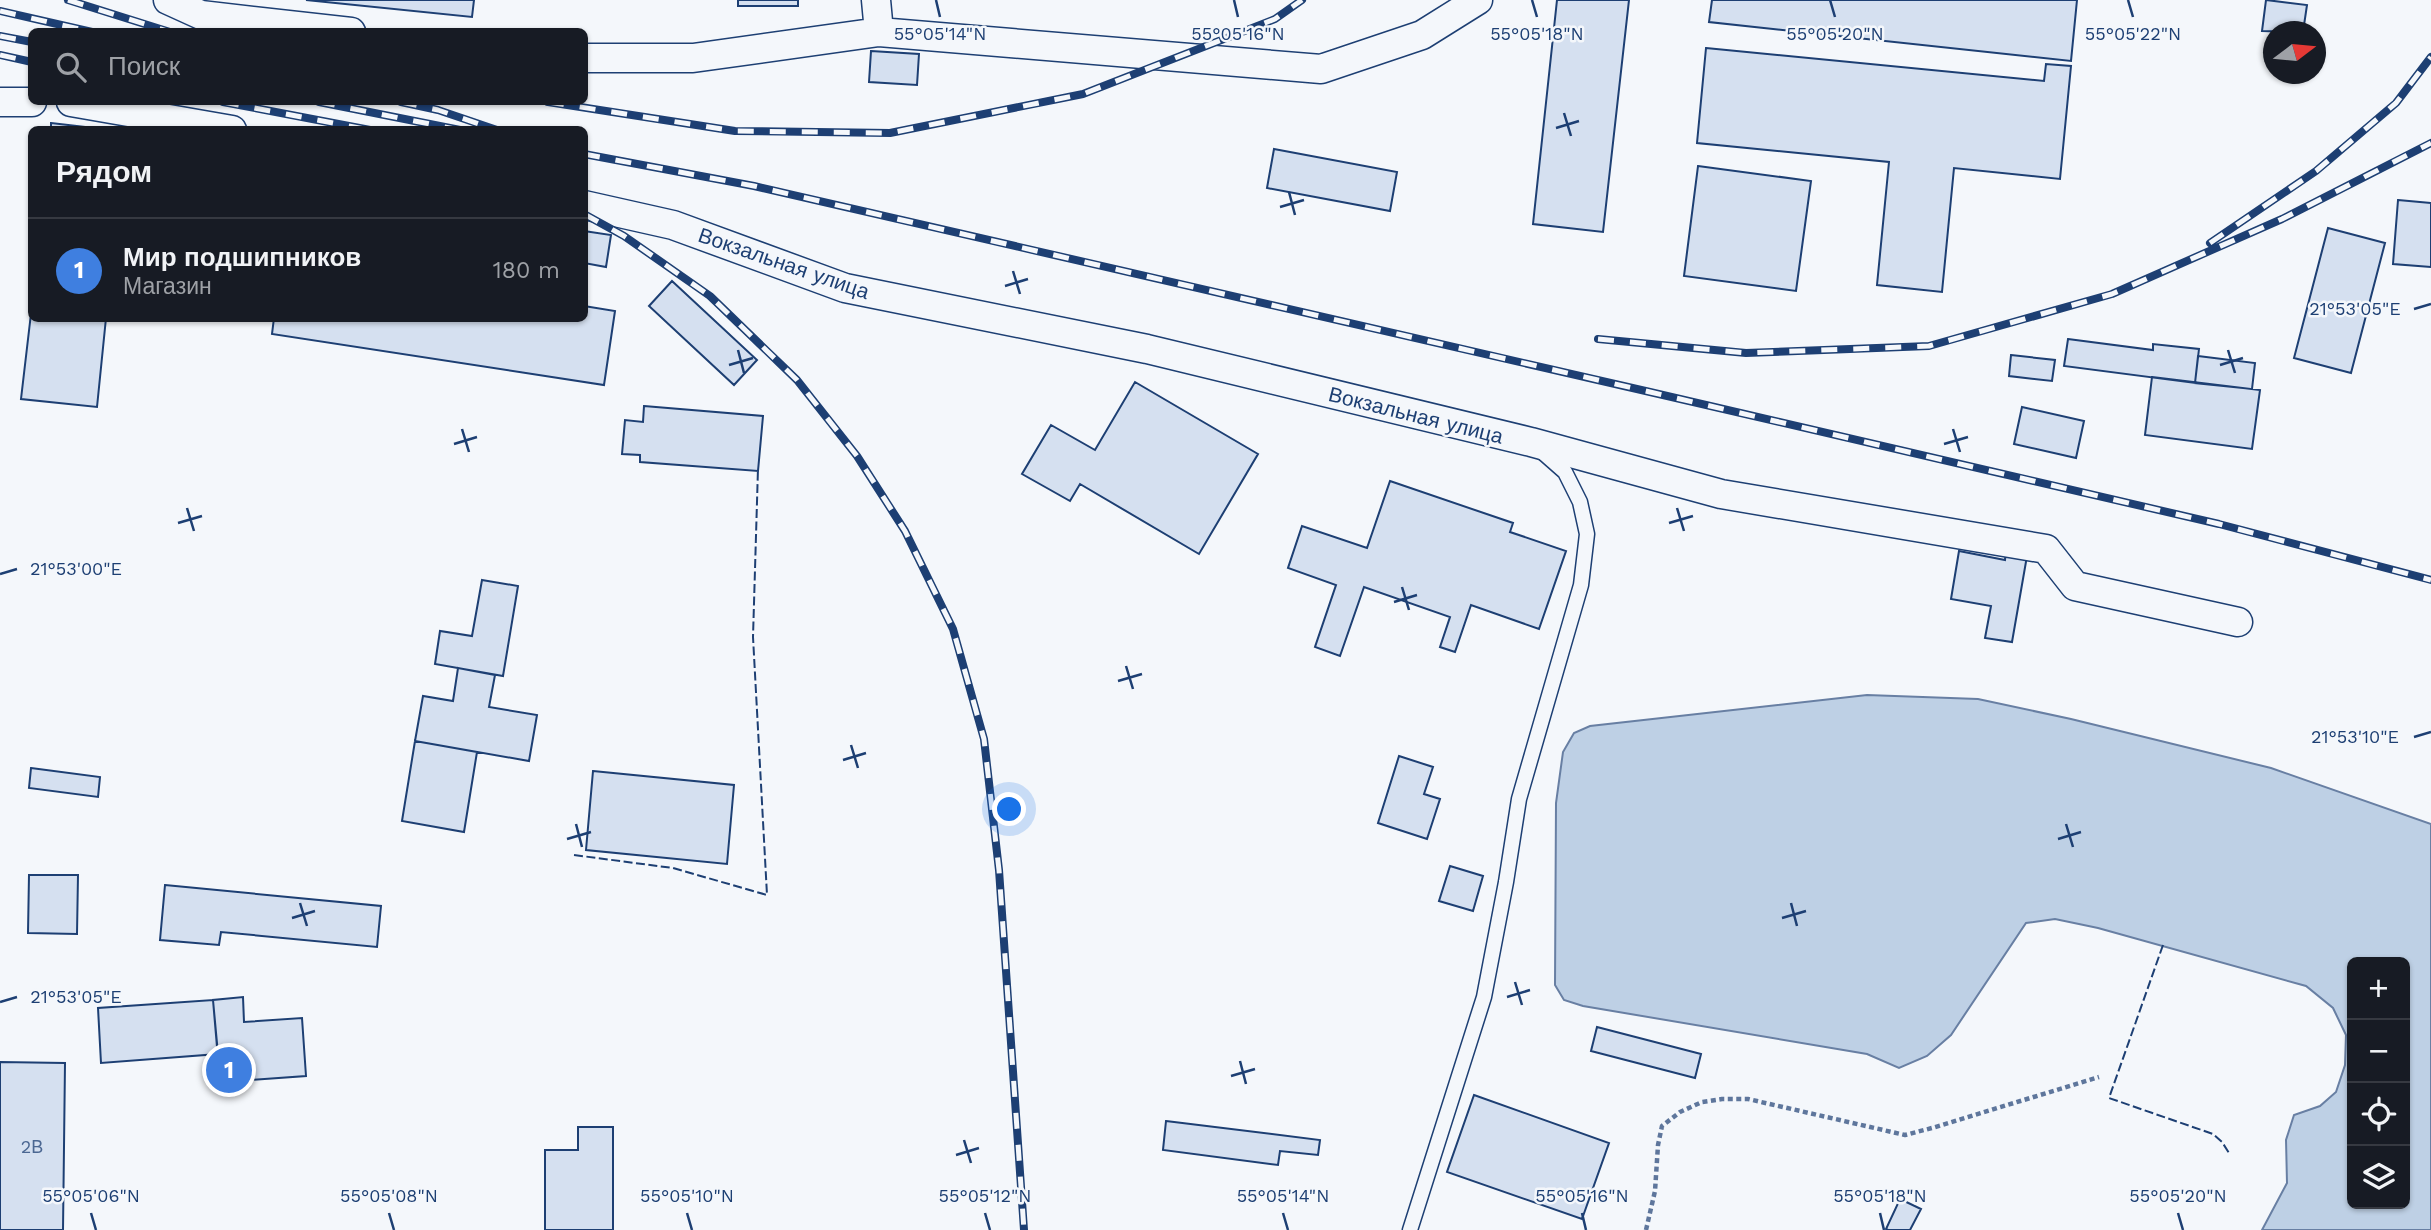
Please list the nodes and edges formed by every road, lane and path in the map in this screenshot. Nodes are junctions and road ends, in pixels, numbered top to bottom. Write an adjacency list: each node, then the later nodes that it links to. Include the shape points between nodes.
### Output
1 (168, 0): 4 (street, via 201,15)
2 (876, 0): 5 (street)
3 (1478, 0): 5 (street, via 1422,35 1321,69)
4 (316, 28)
5 (879, 32): 6 (street, via 693,58)
6 (588, 58)
7 (0, 102): 8 (street)
8 (28, 102)
9 (88, 105): 10 (street)
10 (209, 126)
11 (588, 206): 12 (street, Вокзальная улица, via 673,225 845,288 1147,349)
12 (1531, 442): 13 (street, Вокзальная улица, via 1721,494 2046,549 2075,586); 15 (lane, via 1564,472 1580,502 1587,534 1581,585 1519,799 1484,997)
13 (2238, 622)
14 (2099, 1077): 16 (path, via 1905,1135 1748,1099 1702,1102 1662,1126)
15 (1410, 1230)
16 (1646, 1230)

